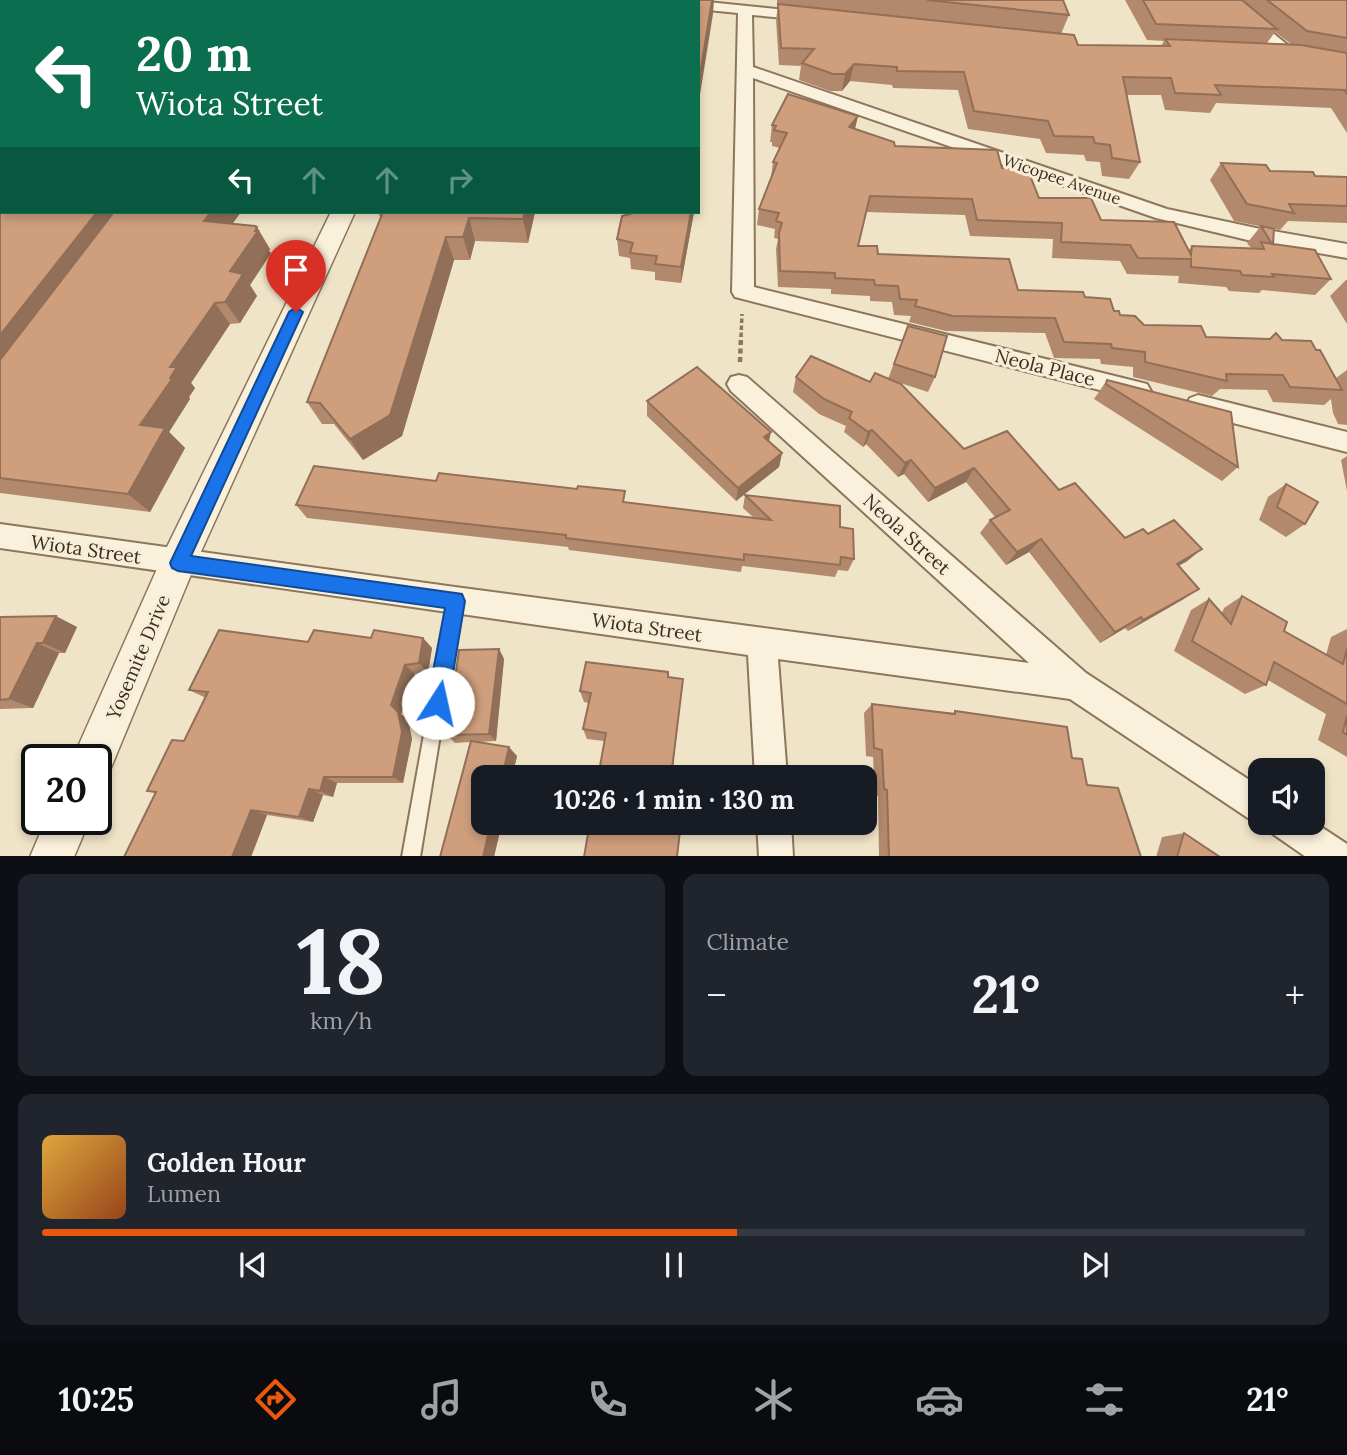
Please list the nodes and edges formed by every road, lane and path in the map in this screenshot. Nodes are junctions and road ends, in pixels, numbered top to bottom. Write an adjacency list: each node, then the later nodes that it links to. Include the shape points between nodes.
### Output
1 (1223, 0): 5 (street, via 1295,55)
2 (700, 5): 3 (street)
3 (745, 9): 4 (street); 6 (street)
4 (827, 18)
5 (1262, 53)
6 (743, 69): 8 (street, Wicopee Avenue, via 1163,214); 9 (street)
7 (343, 214): 13 (street, Yosemite Drive)
8 (1347, 251)
9 (743, 292): 10 (path); 11 (street, Neola Place)
10 (738, 384): 16 (street, Neola Street)
11 (1347, 442)
12 (0, 536): 13 (street, Wiota Street)
13 (178, 563): 14 (street, Wiota Street); 17 (street, Yosemite Drive)
14 (456, 601): 15 (street, Wiota Street); 24 (lane)
15 (762, 643): 16 (street, Wiota Street); 18 (street)
16 (1075, 684): 19 (street, Wiota Street)
17 (100, 744)
18 (770, 765)
19 (1248, 798)
20 (61, 835): 23 (street)
21 (775, 835): 25 (street)
22 (1304, 835): 26 (street)
23 (52, 856)
24 (411, 856)
25 (776, 856)
26 (1336, 856)

